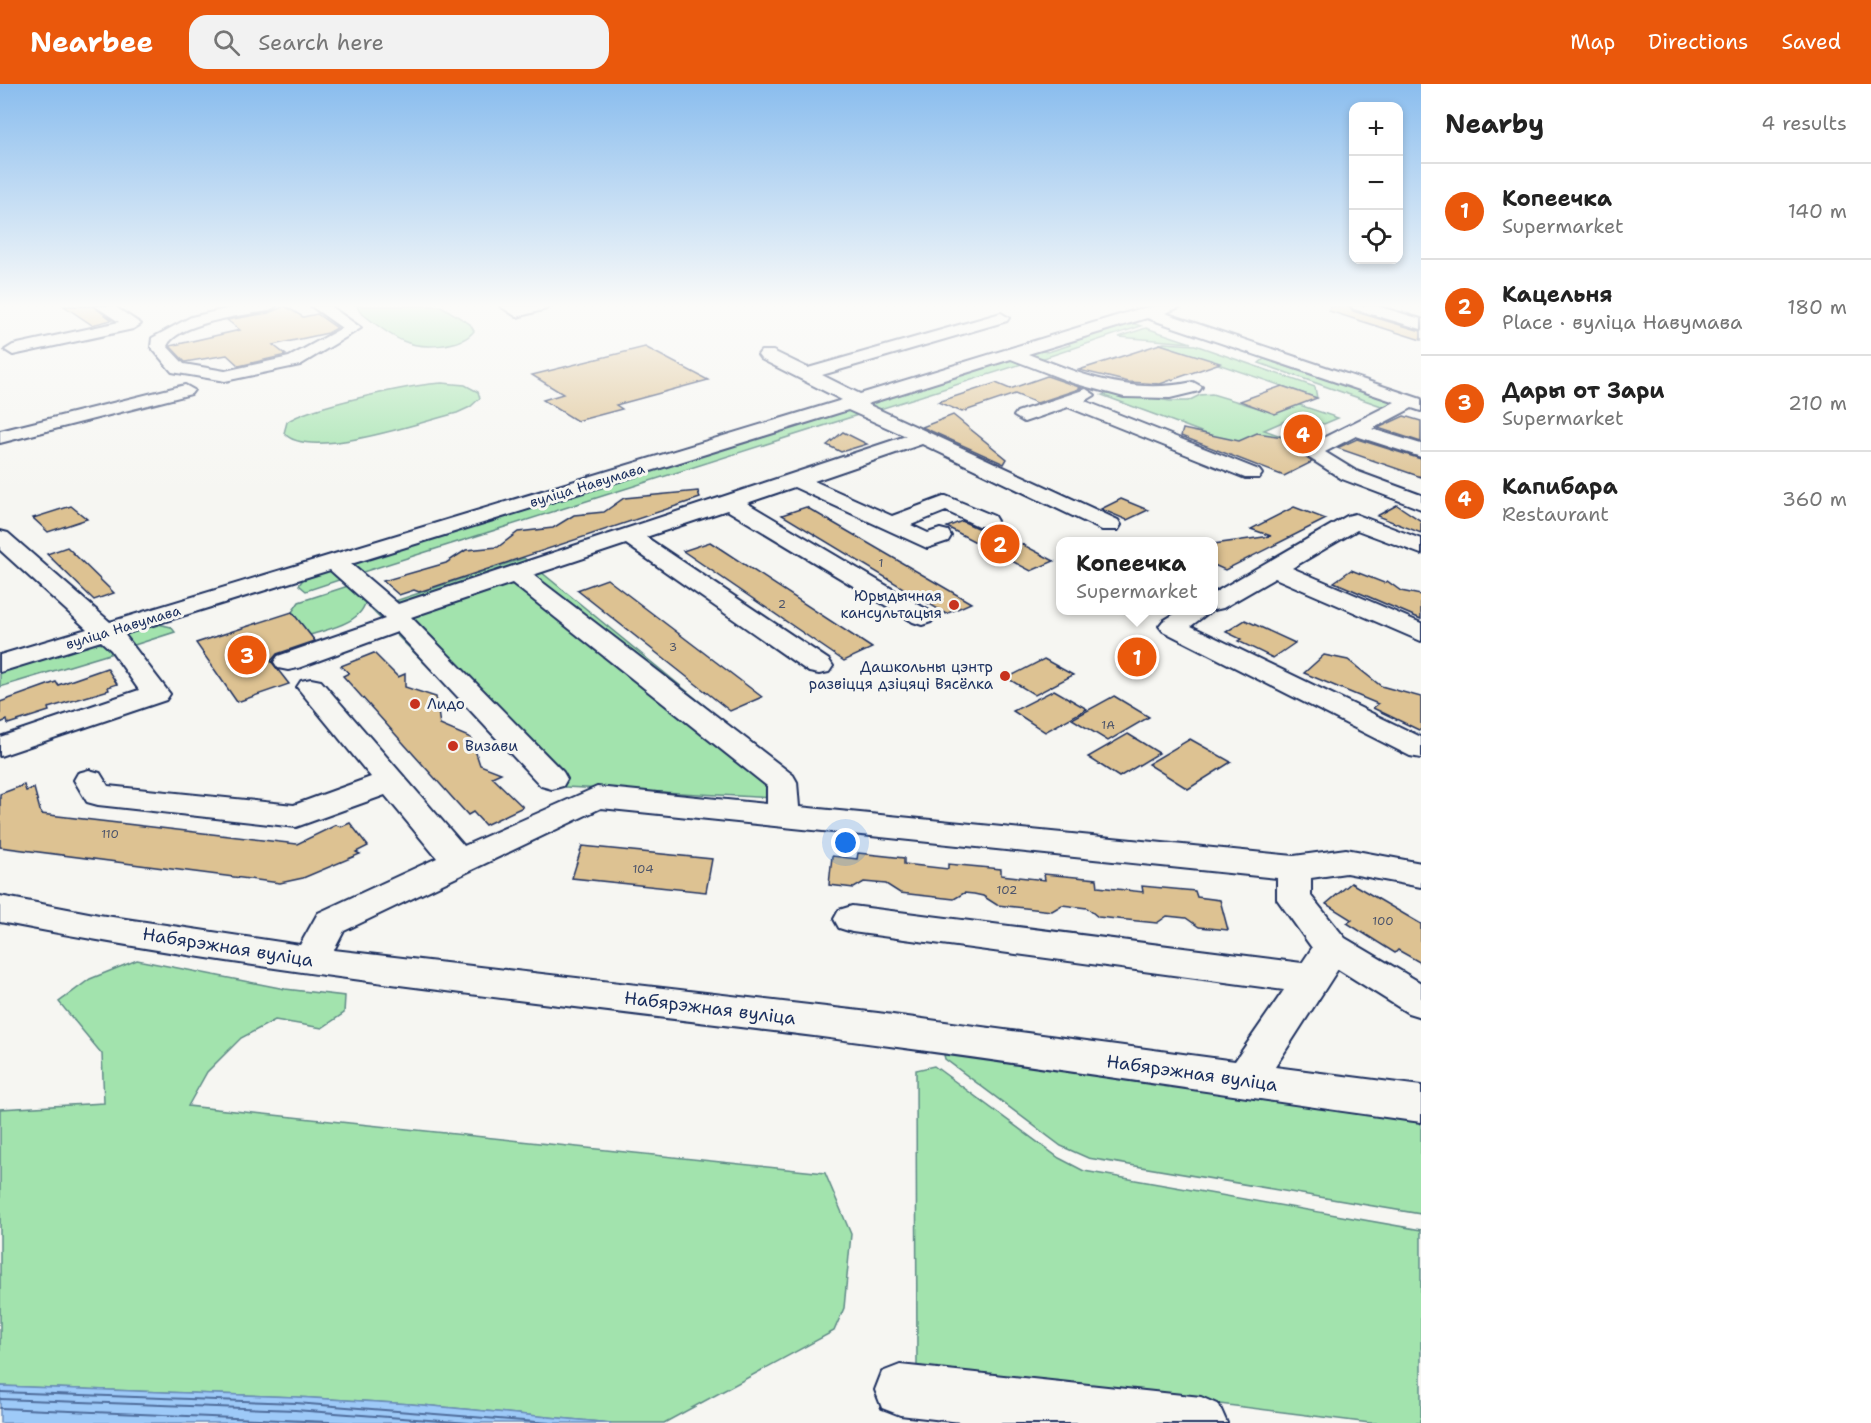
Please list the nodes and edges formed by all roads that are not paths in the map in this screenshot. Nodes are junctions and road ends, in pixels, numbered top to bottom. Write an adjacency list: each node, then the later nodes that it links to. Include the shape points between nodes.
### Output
1 (181, 368): 2 (street, via 225,376)
2 (260, 368)
3 (794, 368): 8 (street)
4 (825, 368): 8 (street)
5 (966, 368): 14 (street, вуліца Навумава)
6 (1053, 368): 10 (street)
7 (1318, 368): 12 (street)
8 (806, 374): 14 (street)
9 (1193, 387): 10 (street, via 1168,395)
10 (1106, 388): 13 (street)
11 (185, 390): 17 (street)
12 (1415, 400): 16 (street)
13 (1068, 401): 15 (street); 21 (street)
14 (855, 403): 18 (street); 33 (street, вуліца Навумава)
15 (1024, 416)
16 (1356, 430): 19 (street); 22 (street, via 1310,452)
17 (0, 436)
18 (923, 438): 23 (street); 28 (street)
19 (1421, 451)
20 (1373, 461): 22 (street)
21 (1252, 474)
22 (1349, 475): 25 (street)
23 (795, 480): 24 (street); 27 (street)
24 (730, 502): 29 (street); 38 (street)
25 (1421, 502)
26 (986, 521): 27 (street, via 946,503)
27 (893, 524): 30 (street, via 927,541)
28 (1110, 525)
29 (629, 536): 35 (street); 44 (street)
30 (940, 536)
31 (0, 538): 40 (street)
32 (1421, 547): 34 (street, via 1354,521)
33 (335, 562): 39 (street); 40 (street, вуліца Навумава)
34 (1273, 568): 36 (street); 41 (street)
35 (516, 574): 39 (street); 51 (street, via 782,783)
36 (1218, 601)
37 (1191, 615): 47 (street, via 1172,626)
38 (922, 617)
39 (398, 618): 42 (street); 48 (street)
40 (107, 632): 43 (street, вуліца Навумава); 46 (street, via 156,694)
41 (1421, 633)
42 (288, 662)
43 (0, 664)
44 (819, 666)
45 (311, 687): 50 (street)
46 (0, 747)
47 (1421, 749)
48 (552, 779)
49 (90, 780): 50 (street, via 98,795 296,816)
50 (391, 781): 52 (street)
51 (783, 816): 52 (street, via 597,797); 53 (street)
52 (459, 862): 58 (street, via 332,922)
53 (1294, 868): 54 (street, via 1346,861); 57 (street, via 1294,899)
54 (1421, 875)
55 (0, 909): 58 (street, Набярэжная вуліца)
56 (852, 919): 59 (street)
57 (1332, 948): 59 (street); 60 (street)
58 (310, 960): 61 (street, Набярэжная вуліца, via 934,1035)
59 (1309, 979): 61 (street)
60 (1421, 1002)
61 (1244, 1081): 62 (street, Набярэжная вуліца)
62 (1421, 1104)
63 (900, 1390): 64 (street)
64 (1201, 1423)

